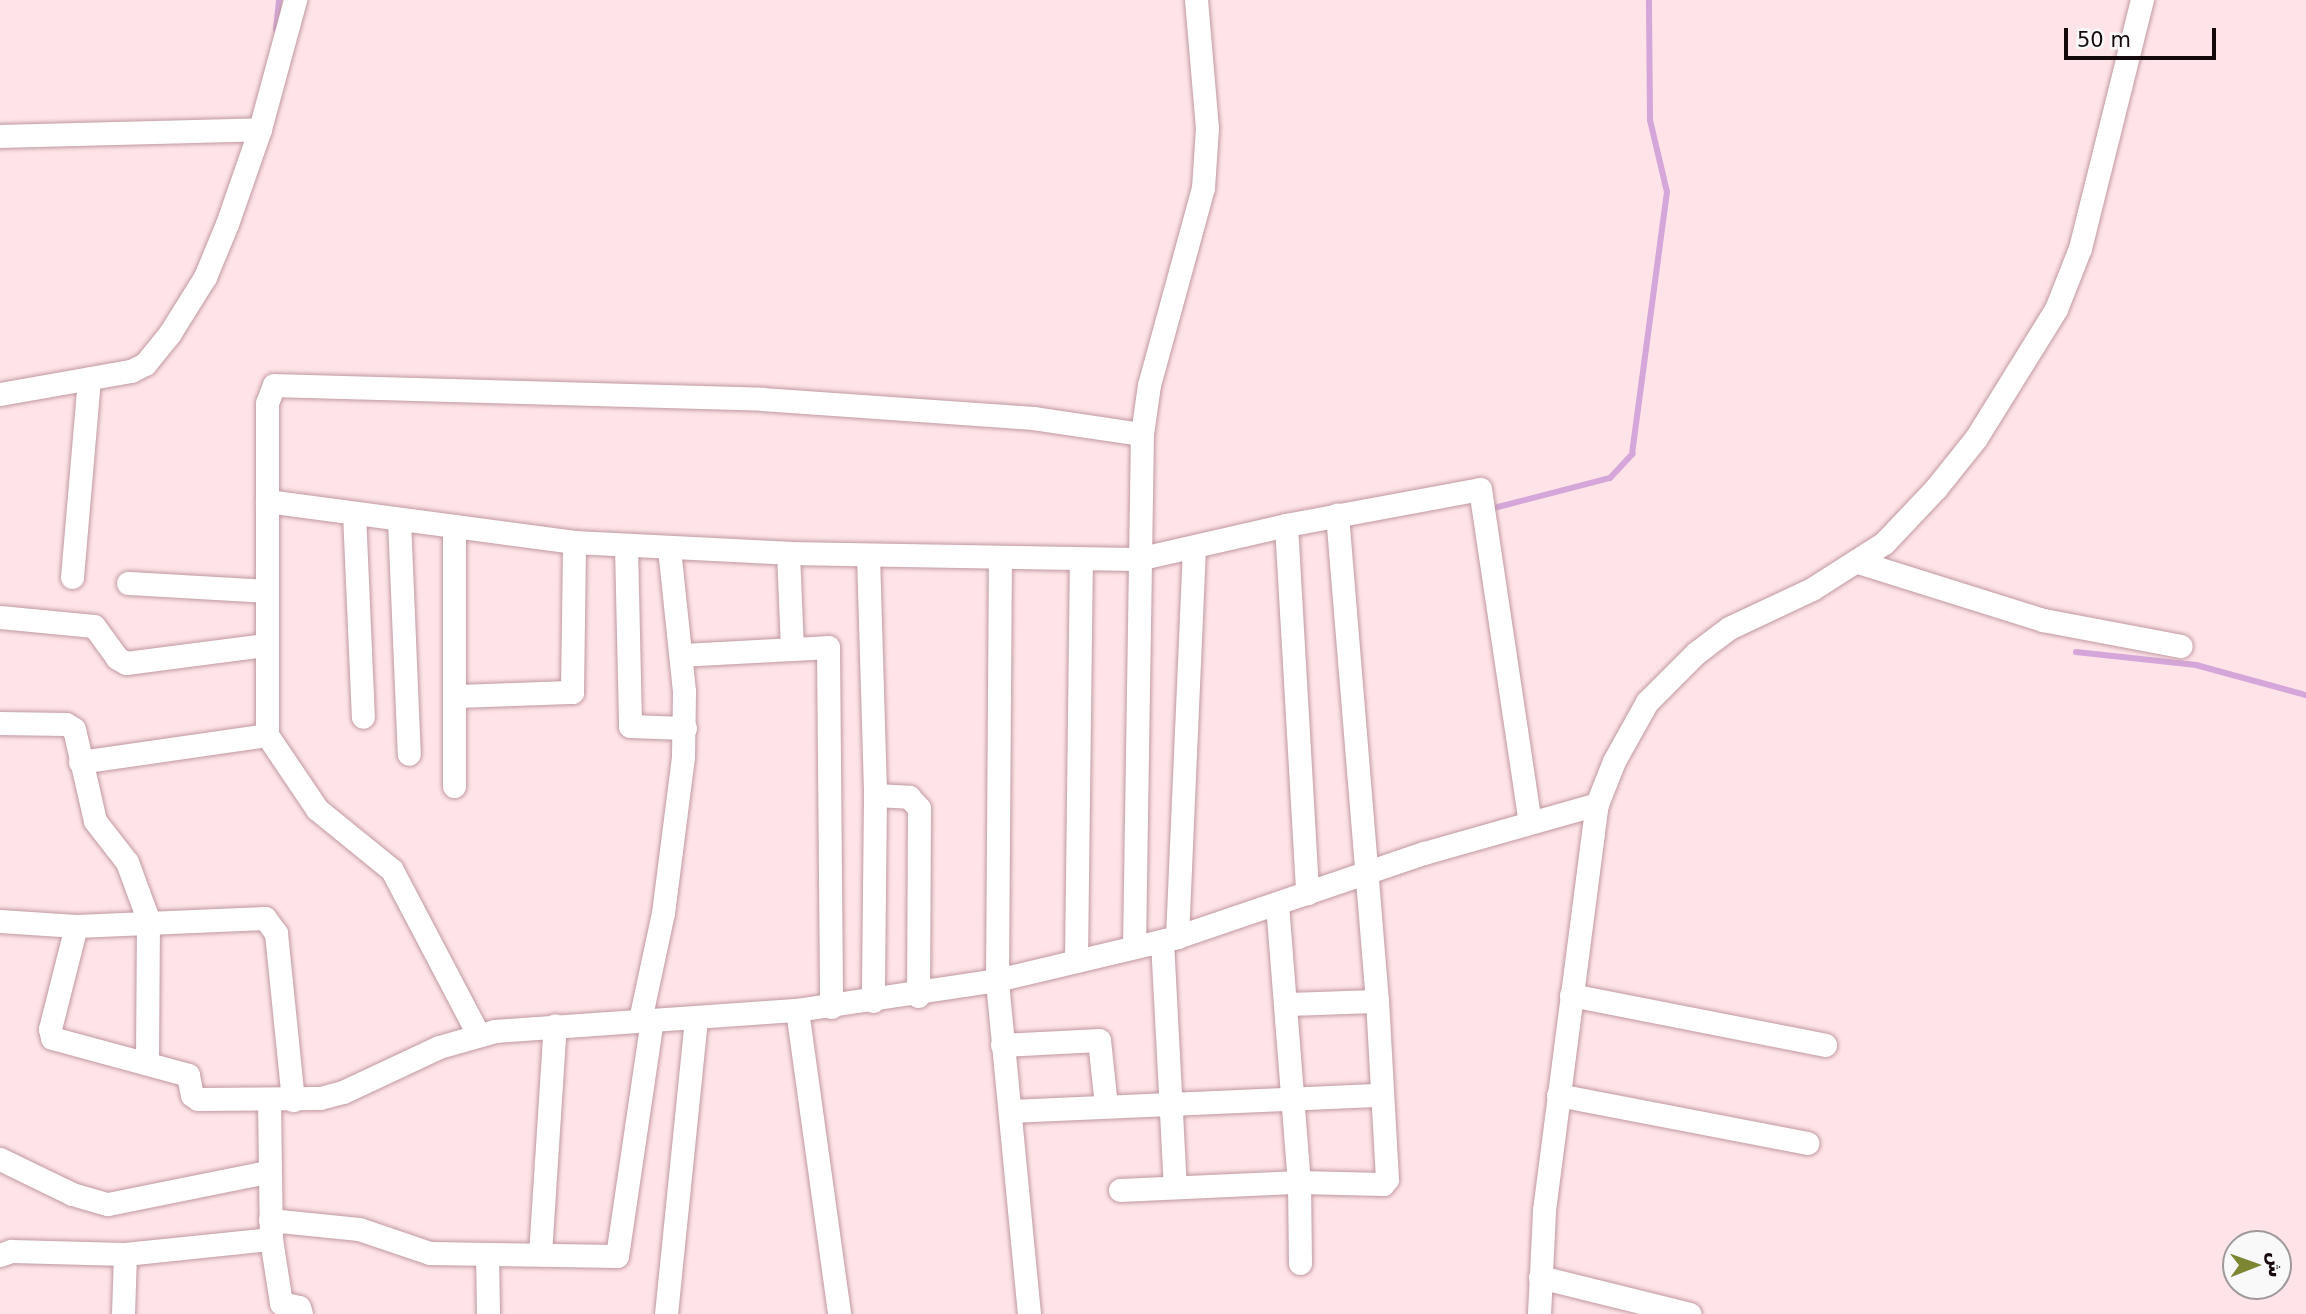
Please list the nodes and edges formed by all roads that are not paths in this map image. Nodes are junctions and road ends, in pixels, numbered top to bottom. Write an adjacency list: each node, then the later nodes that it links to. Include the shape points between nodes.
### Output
1 (295, 0): 4 (street)
2 (1196, 0): 8 (street, via 1207,128 1203,188 1149,385)
3 (2142, 0): 24 (street, via 2080,248 2056,309 1976,438 1884,543)
4 (260, 129): 5 (street); 6 (street, via 205,277 170,333 145,364)
5 (0, 136)
6 (89, 379): 7 (street); 25 (street)
7 (0, 394)
8 (1142, 434): 9 (street, via 1033,418 792,401 280,383 271,388 267,402); 23 (street)
9 (267, 501): 10 (street); 27 (street)
10 (354, 513): 12 (street); 34 (street)
11 (1337, 514): 13 (street); 43 (street, via 1473,488 1483,494); 44 (street)
12 (399, 520): 14 (street); 38 (street)
13 (1286, 525): 17 (street); 45 (street)
14 (454, 527): 15 (street); 33 (street)
15 (573, 542): 16 (street); 33 (street, via 572,692)
16 (626, 546): 18 (street); 36 (street, via 630,726)
17 (1194, 547): 23 (street); 50 (street)
18 (669, 548): 19 (street); 32 (street)
19 (788, 553): 20 (street); 31 (street)
20 (868, 555): 21 (street); 41 (street)
21 (1000, 559): 22 (street); 53 (street)
22 (1081, 559): 23 (street); 52 (street)
23 (1138, 559): 51 (street)
24 (1858, 562): 30 (street, via 2043,620); 42 (street, via 1729,628 1696,653 1647,702 1614,761)
25 (72, 577)
26 (128, 583): 27 (street)
27 (265, 591): 29 (street)
28 (0, 617): 29 (street, via 94,626 117,658 126,663)
29 (264, 645): 37 (street)
30 (2181, 646)
31 (792, 649): 32 (street); 59 (street, via 828,647)
32 (681, 655): 36 (street)
33 (455, 696): 40 (street)
34 (363, 717)
35 (0, 723): 39 (street, via 69,725)
36 (685, 728): 62 (street, via 679,809)
37 (267, 735): 39 (street); 64 (street, via 317,809 393,870)
38 (409, 754)
39 (80, 762): 47 (street, via 95,821 127,862)
40 (454, 786)
41 (875, 795): 55 (street, via 909,797 919,808); 56 (street)
42 (1597, 804): 43 (street); 54 (street)
43 (1530, 822): 44 (street)
44 (1366, 875): 45 (street); 57 (street)
45 (1307, 893): 46 (street)
46 (1278, 904): 50 (street); 58 (street)
47 (148, 919): 49 (street); 67 (street); 72 (street, via 260,917 270,921 276,933)
48 (0, 921): 49 (street)
49 (76, 926): 67 (street, via 50,1029 52,1038)
50 (1169, 939): 51 (street); 73 (street)
51 (1135, 947): 52 (street)
52 (1076, 961): 53 (street)
53 (997, 980): 55 (street); 65 (street)
54 (1571, 995): 66 (street); 69 (street)
55 (918, 996): 56 (street)
56 (873, 1001): 59 (street)
57 (1377, 1002): 58 (street); 68 (street)
58 (1286, 1004): 70 (street)
59 (831, 1007): 60 (street)
60 (797, 1010): 61 (street); 93 (street)
61 (696, 1018): 62 (street); 92 (street)
62 (646, 1020): 63 (street); 85 (street, via 617,1256)
63 (555, 1025): 64 (street); 85 (street)
64 (478, 1034): 72 (street, via 421,1054 343,1092)
65 (1002, 1045): 74 (street, via 1099,1040); 75 (street)
66 (1825, 1045)
67 (147, 1062): 71 (street, via 188,1075 195,1099)
68 (1381, 1095): 70 (street); 79 (street, via 1385,1183)
69 (1558, 1095): 76 (street); 88 (street)
70 (1292, 1097): 73 (street); 79 (street)
71 (269, 1100): 72 (street); 78 (street)
72 (293, 1100)
73 (1169, 1102): 74 (street); 80 (street)
74 (1106, 1105): 75 (street)
75 (1010, 1111): 94 (street)
76 (1807, 1143)
77 (0, 1159): 78 (street, via 72,1194 108,1204)
78 (267, 1172): 82 (street)
79 (1299, 1182): 80 (street); 87 (street)
80 (1175, 1187): 81 (street)
81 (1120, 1190)
82 (270, 1230): 83 (street); 84 (street, via 359,1229 430,1253); 90 (street, via 282,1305 299,1307)
83 (125, 1254): 86 (street, via 12,1251); 89 (street)
84 (487, 1254): 85 (street); 91 (street)
85 (540, 1254)
86 (0, 1255)
87 (1300, 1263)
88 (1540, 1277): 95 (street); 96 (street)
89 (123, 1314)
90 (301, 1314)
91 (488, 1314)
92 (666, 1314)
93 (839, 1314)
94 (1029, 1314)
95 (1539, 1314)
96 (1689, 1314)

